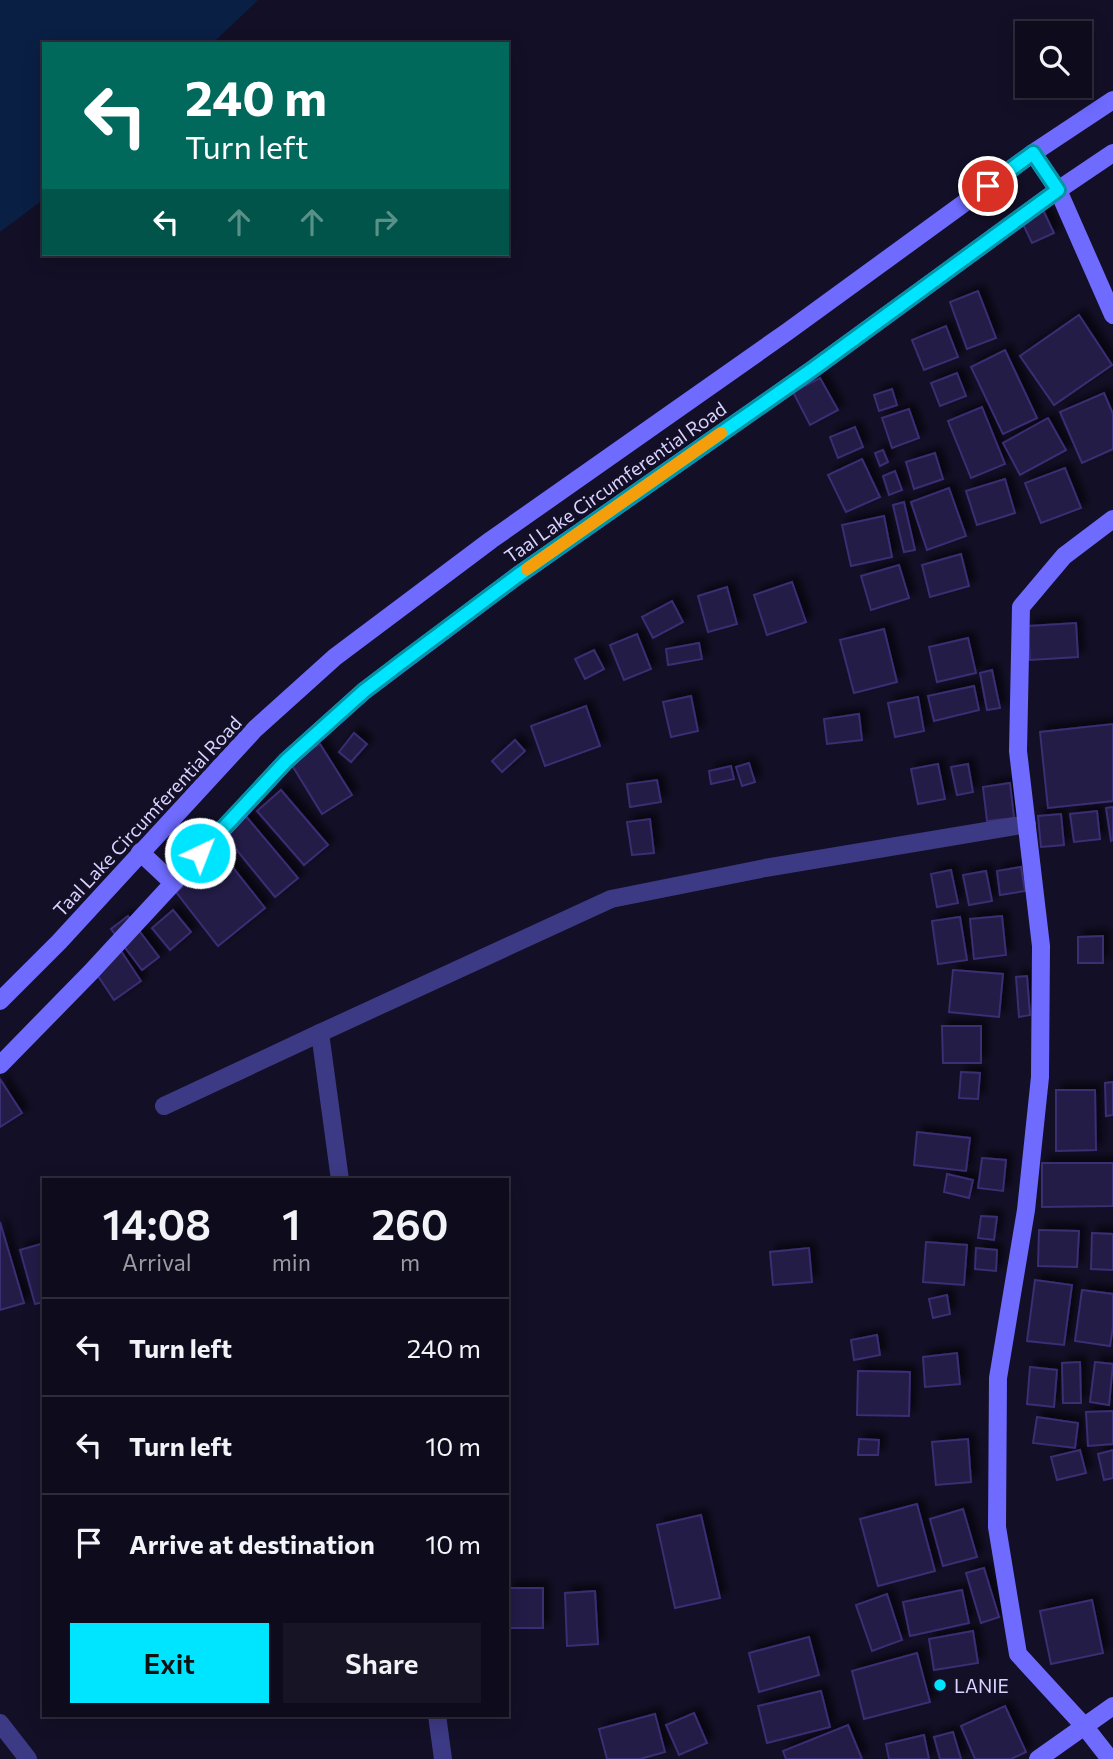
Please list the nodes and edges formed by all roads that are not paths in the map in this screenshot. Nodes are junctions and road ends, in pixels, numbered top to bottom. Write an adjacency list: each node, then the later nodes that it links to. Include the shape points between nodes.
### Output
1 (1113, 100): 2 (main road, Taal Lake Circumferential Road)
2 (1033, 153): 4 (main road); 8 (main road, Taal Lake Circumferential Road, via 480,548 345,650 255,729)
3 (1113, 153): 4 (main road, Taal Lake Circumferential Road)
4 (1058, 190): 5 (main road); 9 (main road, Taal Lake Circumferential Road, via 517,576 364,691 286,761)
5 (1113, 315)
6 (1113, 519): 7 (main road, via 1064,556 1021,607 1018,751)
7 (1027, 824): 11 (street, via 611,899); 18 (main road, via 1041,946 1040,1077 1026,1210 998,1378 998,1527 1018,1654)
8 (140, 852): 9 (main road); 10 (main road, Taal Lake Circumferential Road)
9 (172, 882): 12 (main road, Taal Lake Circumferential Road)
10 (0, 1001)
11 (320, 1033): 13 (street); 14 (street)
12 (0, 1065)
13 (164, 1105)
14 (340, 1178)
15 (1113, 1706): 18 (main road)
16 (437, 1717): 20 (street)
17 (0, 1723): 19 (street)
18 (1085, 1727): 21 (main road); 22 (main road)
19 (28, 1759)
20 (443, 1759)
21 (1038, 1759)
22 (1110, 1759)

